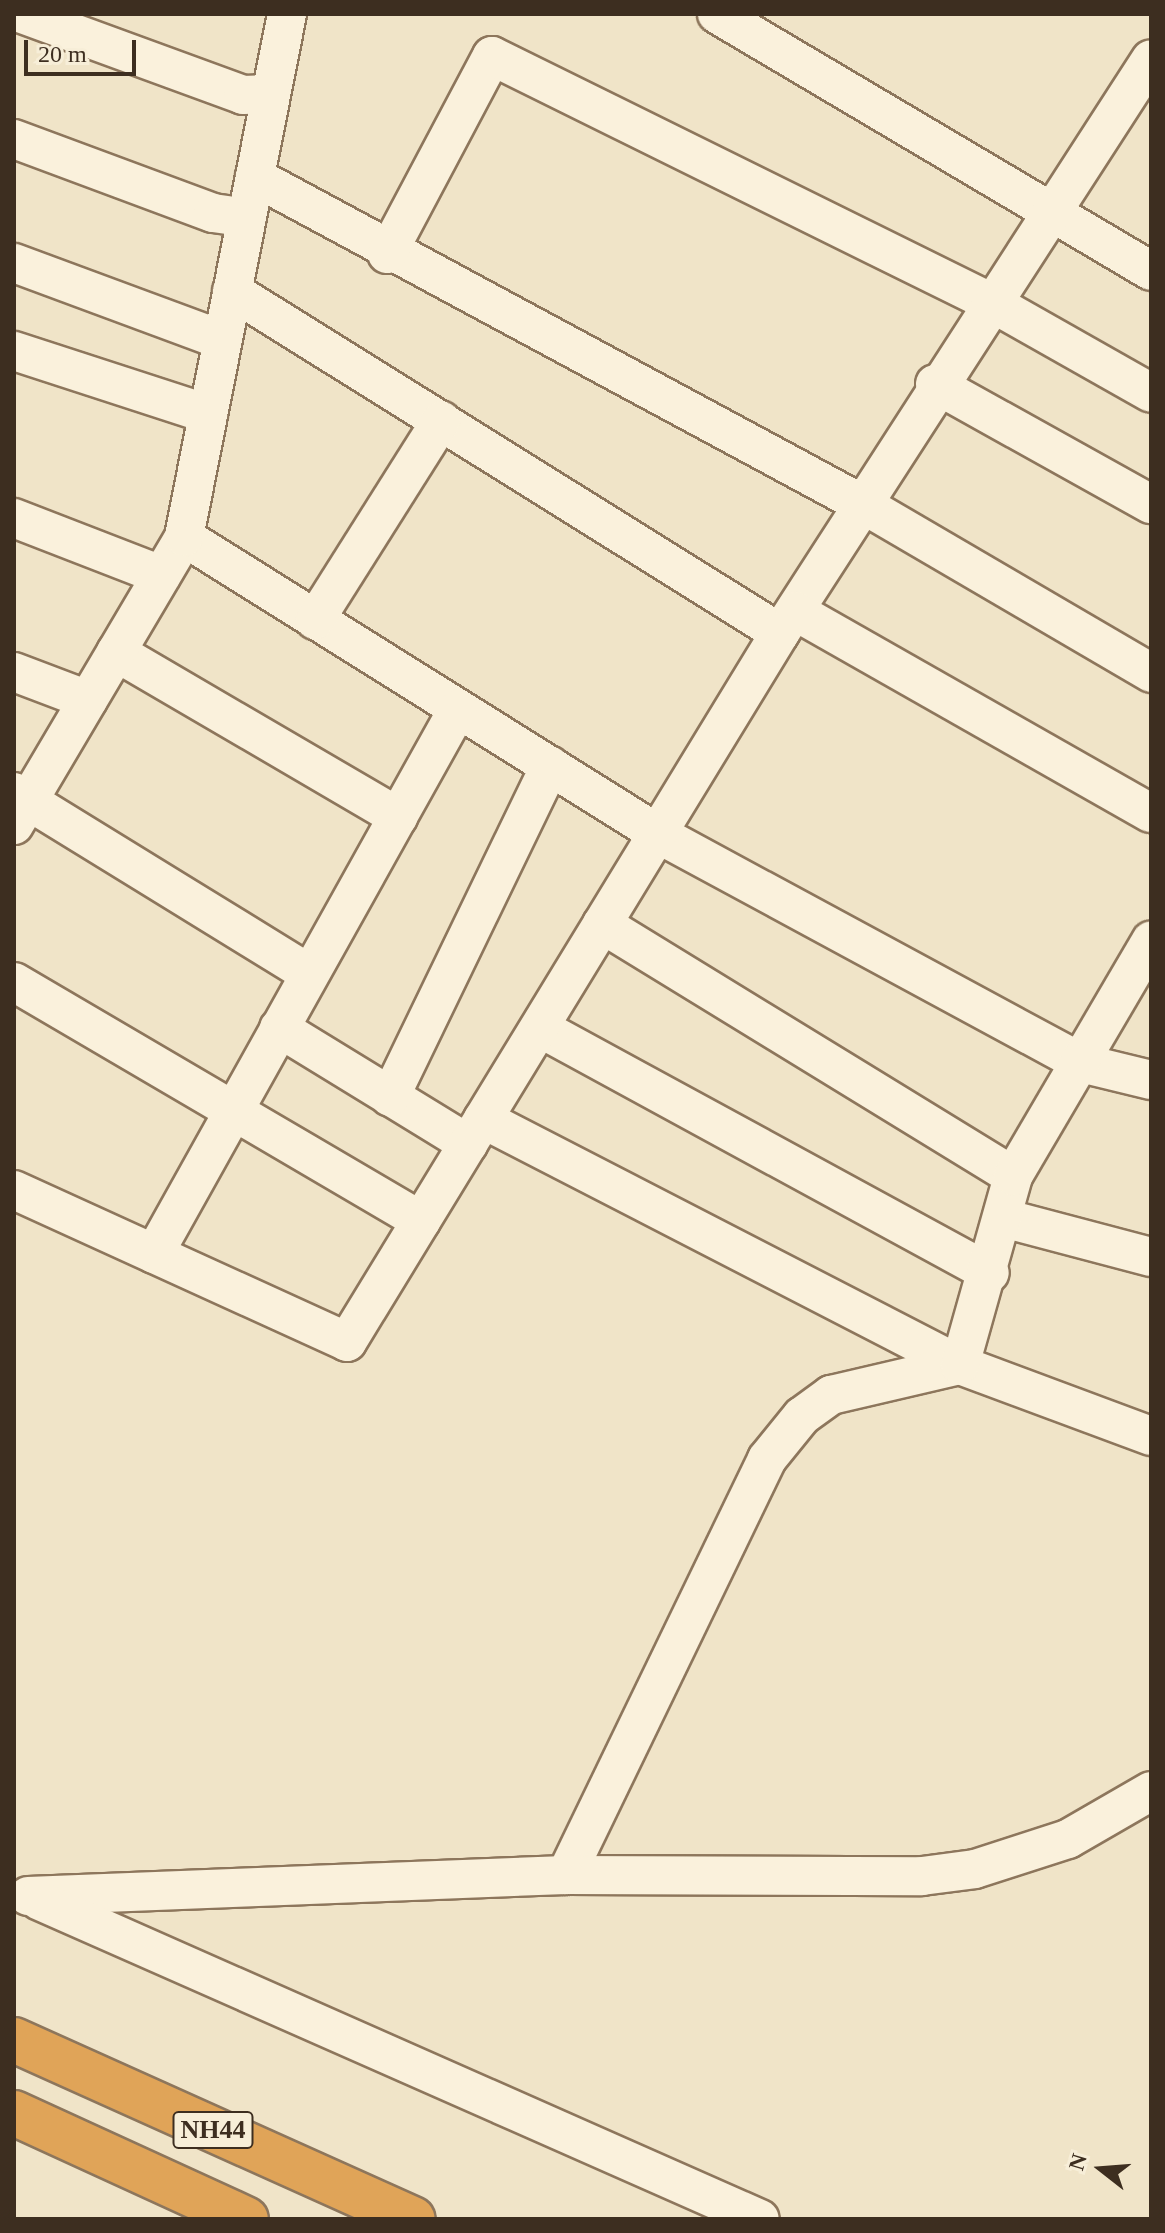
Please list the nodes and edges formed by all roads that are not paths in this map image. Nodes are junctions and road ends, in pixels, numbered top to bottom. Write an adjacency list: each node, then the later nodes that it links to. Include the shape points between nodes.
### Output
1 (22, 14): 5 (street, via 243,95)
2 (287, 14): 5 (street)
3 (717, 14): 8 (street)
4 (1151, 59): 8 (street)
5 (271, 94): 7 (street)
6 (14, 139): 9 (street, via 213,213)
7 (255, 177): 9 (street); 10 (street)
8 (1052, 214): 12 (street); 14 (street)
9 (247, 218): 13 (street)
10 (387, 254): 14 (street, via 492,56); 22 (street)
11 (14, 263): 15 (street)
12 (1151, 271)
13 (232, 291): 15 (street); 20 (street)
14 (994, 304): 17 (street); 18 (street)
15 (222, 340): 19 (street)
16 (14, 351): 19 (street)
17 (935, 384): 21 (street); 22 (street)
18 (1151, 393)
19 (208, 414): 24 (street)
20 (441, 421): 26 (street); 27 (street)
21 (1151, 504)
22 (864, 505): 27 (street); 30 (street)
23 (14, 518): 25 (street)
24 (184, 537): 25 (street); 26 (street)
25 (161, 575): 28 (street)
26 (315, 620): 32 (street)
27 (788, 622): 35 (street); 37 (street)
28 (116, 652): 31 (street); 36 (street)
29 (14, 672): 31 (street)
30 (1151, 673)
31 (88, 700): 34 (street)
32 (458, 709): 33 (street); 36 (street)
33 (550, 766): 37 (street); 46 (street)
34 (19, 805): 40 (street)
35 (1151, 813)
36 (398, 817): 40 (street)
37 (660, 835): 38 (street); 44 (street)
38 (602, 924): 43 (street); 49 (street)
39 (1151, 941): 44 (street)
40 (310, 974): 42 (street)
41 (14, 982): 47 (street)
42 (279, 1028): 46 (street); 47 (street)
43 (540, 1028): 48 (street); 55 (street)
44 (1081, 1063): 45 (street); 49 (street)
45 (1151, 1080)
46 (390, 1097): 48 (street)
47 (233, 1111): 52 (street); 53 (street)
48 (476, 1132): 52 (street); 56 (street)
49 (1013, 1176): 51 (street)
50 (14, 1190): 53 (street)
51 (1003, 1218): 54 (street); 55 (street)
52 (421, 1221): 53 (street, via 347,1342)
53 (154, 1254)
54 (1151, 1257)
55 (990, 1273): 56 (street)
56 (960, 1365): 57 (street); 59 (street, via 831,1395 802,1416 767,1459)
57 (1151, 1436)
58 (1151, 1791): 59 (street, via 1068,1839 975,1869 922,1876)
59 (566, 1875): 60 (street)
60 (21, 1893): 65 (street)
61 (14, 2040): 64 (highway, NH44)
62 (14, 2113): 63 (highway, NH44)
63 (246, 2219)
64 (413, 2219)
65 (760, 2219)

